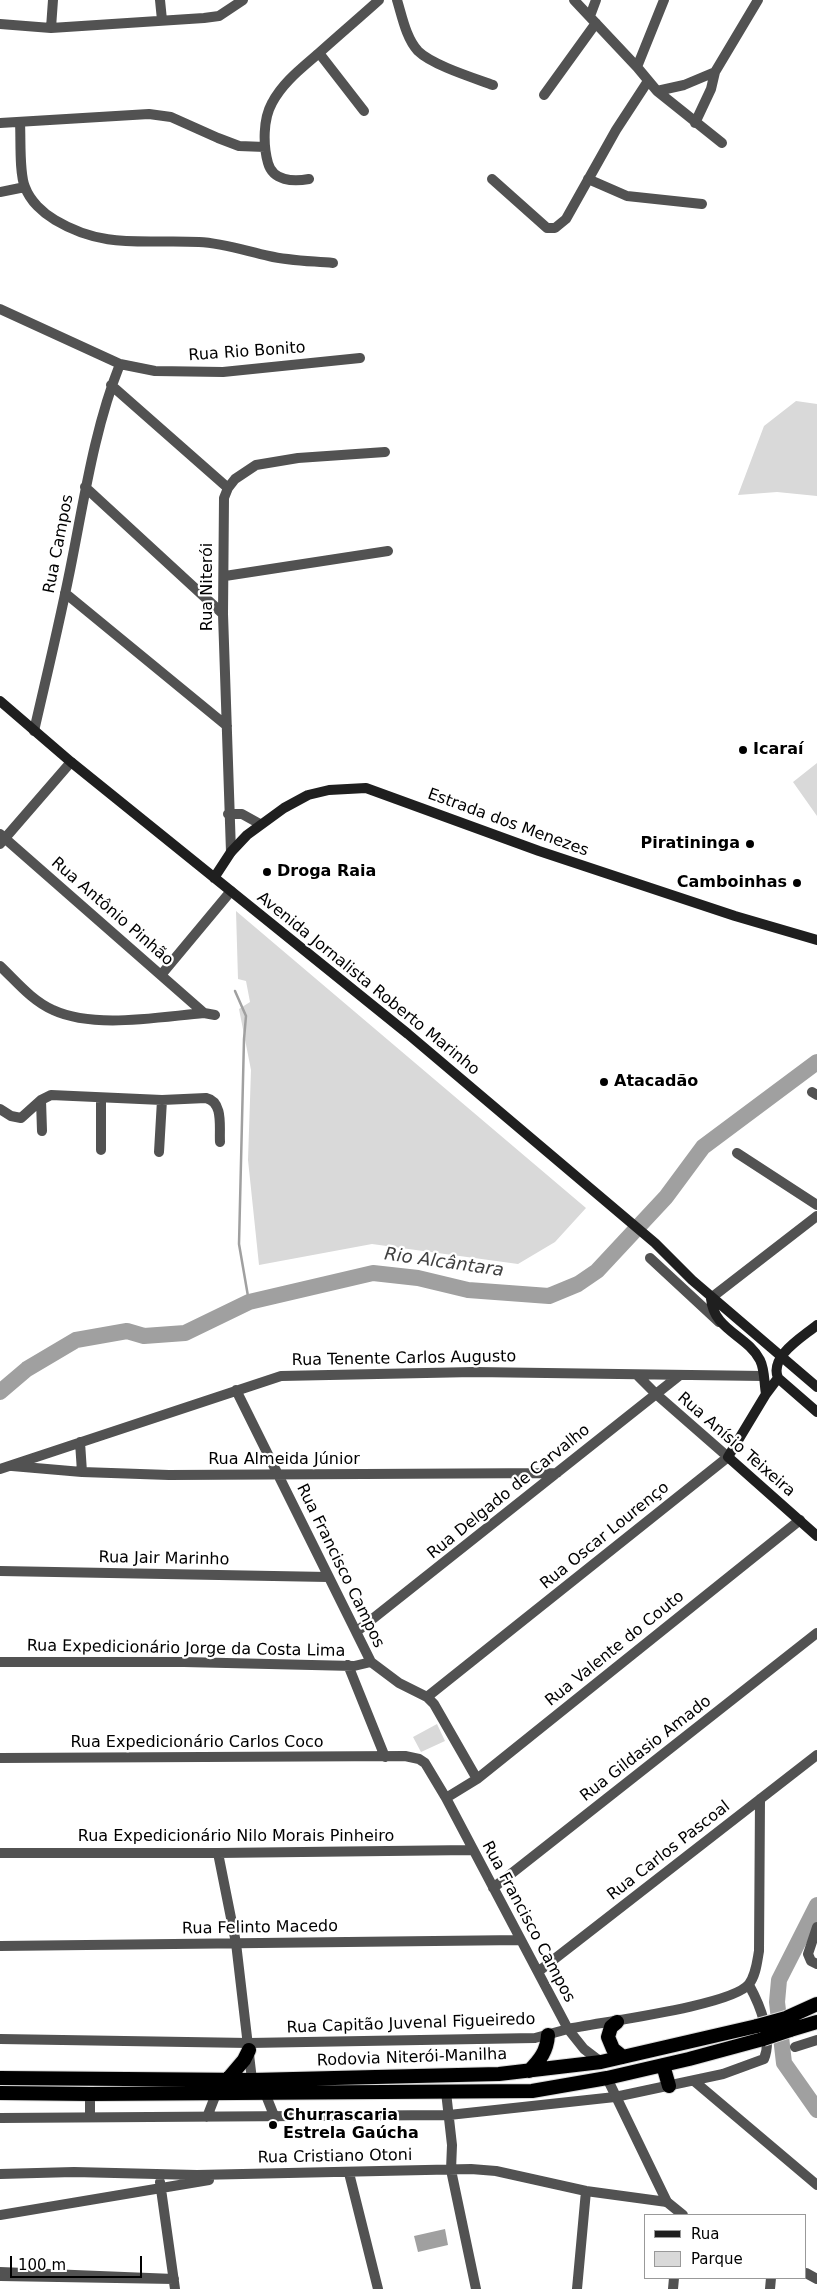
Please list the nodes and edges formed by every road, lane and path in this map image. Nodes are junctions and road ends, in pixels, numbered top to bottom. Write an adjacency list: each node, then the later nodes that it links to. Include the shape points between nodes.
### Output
1 (53, 0): 13 (street)
2 (160, 0): 10 (street)
3 (243, 0): 10 (street, via 219,16)
4 (379, 0): 14 (street)
5 (397, 0): 18 (street, via 411,41 419,52)
6 (574, 0): 11 (street)
7 (596, 0): 11 (street)
8 (664, 0): 15 (street)
9 (758, 0): 16 (street)
10 (162, 20): 13 (street)
11 (593, 20): 15 (street); 20 (street)
12 (0, 24): 13 (street)
13 (51, 28)
14 (319, 53): 21 (street); 26 (street, via 289,80 271,104)
15 (637, 67): 17 (street)
16 (715, 72): 19 (street); 24 (street)
17 (648, 81): 19 (street); 29 (street)
18 (493, 85)
19 (658, 92): 24 (street)
20 (544, 95)
21 (364, 111)
22 (0, 123): 23 (street)
23 (20, 123): 26 (street, via 149,114 189,123 240,146); 30 (street)
24 (695, 123): 25 (street)
25 (722, 143)
26 (265, 148): 27 (street, via 270,168 276,176 287,181)
27 (309, 179)
28 (492, 179): 29 (street, via 551,229 566,219)
29 (588, 179): 32 (street, via 627,196)
30 (24, 187): 31 (street); 33 (street, via 35,204 49,216 96,238 119,242 216,244 272,257)
31 (0, 192)
32 (702, 204)
33 (333, 263)
34 (0, 309): 36 (street, Rua Rio Bonito)
35 (360, 358): 36 (street, Rua Rio Bonito, via 223,372 155,371)
36 (120, 364): 37 (street, Rua Campos)
37 (111, 385): 39 (street, Rua Campos); 40 (street)
38 (385, 452): 40 (street, via 269,462 244,472)
39 (85, 487): 43 (street, Rua Campos); 44 (street)
40 (228, 488): 42 (street, Rua Niterói, via 223,516)
41 (388, 551): 42 (street)
42 (224, 576): 44 (street, Rua Niterói)
43 (65, 593): 46 (street); 47 (street, Rua Campos)
44 (223, 614): 46 (street, Rua Niterói)
45 (0, 701): 47 (main road, Avenida Jornalista Roberto Marinho)
46 (227, 726): 49 (street, Rua Niterói)
47 (34, 730): 48 (main road, Avenida Jornalista Roberto Marinho)
48 (71, 762): 51 (street); 53 (main road, Avenida Jornalista Roberto Marinho)
49 (228, 814): 50 (street, via 242,814); 52 (street, Rua Niterói)
50 (260, 824): 52 (main road, Estrada dos Menezes); 55 (main road, Estrada dos Menezes, via 308,795 342,788 366,788 539,851)
51 (2, 839): 57 (street, Rua Antônio Pinhão)
52 (231, 852): 53 (main road, Estrada dos Menezes)
53 (214, 878): 54 (main road, Avenida Jornalista Roberto Marinho)
54 (230, 891): 57 (street); 72 (main road, Avenida Jornalista Roberto Marinho, via 408,1034 655,1243)
55 (817, 940)
56 (0, 966): 58 (street, via 32,996 52,1010 74,1018 96,1021)
57 (161, 975): 58 (street, Rua Antônio Pinhão)
58 (204, 1014): 59 (street)
59 (215, 1015)
60 (101, 1098): 61 (street, via 51,1095); 62 (street); 66 (street)
61 (41, 1100): 63 (street, via 21,1118 10,1116); 64 (street)
62 (162, 1100): 65 (street, via 206,1098 214,1102 219,1113); 67 (street)
63 (0, 1108)
64 (42, 1131)
65 (220, 1142)
66 (102, 1150)
67 (159, 1152)
68 (737, 1153): 69 (street)
69 (817, 1205)
70 (817, 1216): 72 (street)
71 (650, 1258): 73 (street, Avenida Jornalista Roberto Marinho)
72 (711, 1298): 73 (main road, Avenida Jornalista Roberto Marinho, via 713,1310); 75 (main road, Avenida Jornalista Roberto Marinho)
73 (722, 1325): 78 (main road, Avenida Jornalista Roberto Marinho, via 756,1353)
74 (817, 1325): 75 (main road)
75 (780, 1357): 79 (main road, via 776,1370); 80 (main road, Avenida Jornalista Roberto Marinho)
76 (680, 1374): 77 (street, Rua Tenente Carlos Augusto); 78 (street, Rua Tenente Carlos Augusto); 82 (street, Rua Delgado de Carvalho)
77 (638, 1375): 81 (street, Rua Tenente Carlos Augusto, via 324,1374 281,1376); 82 (street, Rua Anísio Teixeira)
78 (764, 1376): 83 (main road, Avenida Jornalista Roberto Marinho)
79 (778, 1378): 83 (main road, Rua Oscar Lourenço); 84 (main road)
80 (817, 1387)
81 (236, 1390): 85 (street, Rua Tenente Carlos Augusto); 91 (street, Rua Francisco Campos)
82 (656, 1394): 86 (street, Rua Anísio Teixeira); 90 (street, Rua Delgado de Carvalho)
83 (766, 1394): 86 (main road, Rua Oscar Lourenço)
84 (817, 1412)
85 (80, 1442): 87 (street, Rua Tenente Carlos Augusto); 89 (street)
86 (728, 1458): 92 (main road, Rua Anísio Teixeira); 101 (street, Rua Oscar Lourenço)
87 (11, 1466): 88 (street, Rua Tenente Carlos Augusto); 89 (street, Rua Almeida Júnior)
88 (0, 1469)
89 (82, 1472): 91 (street, Rua Almeida Júnior)
90 (557, 1473): 91 (street, Rua Almeida Júnior); 96 (street, Rua Delgado de Carvalho)
91 (280, 1476): 95 (street, Rua Francisco Campos)
92 (800, 1520): 93 (main road, Rua Anísio Teixeira); 105 (street, Rua Valente do Couto)
93 (817, 1536)
94 (0, 1571): 95 (street, Rua Jair Marinho)
95 (328, 1576): 96 (street, Rua Francisco Campos)
96 (356, 1632): 99 (street, Rua Francisco Campos)
97 (817, 1633): 111 (street, Rua Gildasio Amado)
98 (0, 1662): 100 (street, Rua Expedicionário Jorge da Costa Lima)
99 (371, 1662): 100 (street, Rua Expedicionário Jorge da Costa Lima); 101 (street, Rua Francisco Campos, via 399,1683)
100 (348, 1666): 103 (street)
101 (427, 1697): 105 (street, Rua Francisco Campos, via 441,1714)
102 (817, 1755): 107 (street, Rua Carlos Pascoal)
103 (390, 1757): 104 (street, Rua Expedicionário Carlos Coco); 106 (street, Rua Francisco Campos, via 414,1757 424,1763)
104 (0, 1758)
105 (477, 1779): 106 (street, Rua Valente do Couto)
106 (446, 1798): 108 (street, Rua Francisco Campos)
107 (760, 1799): 117 (street, Rua Carlos Pascoal); 118 (street, via 758,1951)
108 (472, 1850): 110 (street, Rua Expedicionário Nilo Morais Pinheiro); 111 (street, Rua Francisco Campos)
109 (0, 1853): 110 (street, Rua Expedicionário Nilo Morais Pinheiro)
110 (218, 1853): 114 (street)
111 (493, 1888): 113 (street, Rua Francisco Campos)
112 (817, 1927): 116 (street, via 808,1954)
113 (521, 1940): 114 (street, Rua Felinto Macedo); 117 (street, Rua Francisco Campos)
114 (236, 1943): 115 (street, Rua Felinto Macedo); 128 (street)
115 (0, 1946)
116 (817, 1964)
117 (539, 1972): 123 (street, Rua Francisco Campos)
118 (749, 1984): 120 (street, Rua Capitão Juvenal Figueiredo, via 741,1991 719,1998); 138 (street, via 760,2010 768,2044 764,2059)
119 (817, 2004): 122 (highway, Rodovia Niterói-Manilha)
120 (617, 2022): 123 (street, Rua Capitão Juvenal Figueiredo); 130 (highway, via 611,2027 608,2037)
121 (817, 2022): 122 (highway, Rodovia Niterói-Manilha)
122 (788, 2024): 124 (highway, Rodovia Niterói-Manilha, bridge)
123 (568, 2029): 125 (street, Rua Capitão Juvenal Figueiredo); 131 (street, Rua Francisco Campos, via 584,2049)
124 (760, 2032): 130 (highway, Rodovia Niterói-Manilha); 132 (highway, Rodovia Niterói-Manilha)
125 (548, 2035): 128 (street, Rua Capitão Juvenal Figueiredo); 133 (highway, via 548,2047)
126 (0, 2039): 128 (street, Rua Capitão Juvenal Figueiredo)
127 (815, 2043): 129 (street)
128 (249, 2047): 136 (highway, via 244,2060); 137 (street)
129 (795, 2047)
130 (623, 2057): 131 (highway, Rodovia Niterói-Manilha)
131 (601, 2062): 133 (highway, Rodovia Niterói-Manilha)
132 (663, 2065): 135 (highway, Rodovia Niterói-Manilha); 139 (highway)
133 (529, 2071): 137 (highway, Rodovia Niterói-Manilha)
134 (0, 2078): 136 (highway, Rodovia Niterói-Manilha)
135 (607, 2078): 140 (highway, Rodovia Niterói-Manilha, via 532,2091); 145 (street)
136 (227, 2080): 137 (highway, Rodovia Niterói-Manilha)
137 (252, 2080)
138 (694, 2081): 139 (street); 156 (street)
139 (669, 2086): 145 (street)
140 (446, 2092): 142 (highway, Rodovia Niterói-Manilha); 146 (street)
141 (0, 2093): 143 (highway, Rodovia Niterói-Manilha)
142 (265, 2093): 144 (highway, Rodovia Niterói-Manilha); 150 (street)
143 (90, 2094): 144 (highway, Rodovia Niterói-Manilha); 147 (street)
144 (216, 2094): 148 (street)
145 (615, 2097): 146 (street); 158 (street)
146 (448, 2115): 150 (street); 151 (street)
147 (90, 2117): 148 (street); 149 (street)
148 (207, 2117): 150 (street)
149 (0, 2118)
150 (275, 2118)
151 (452, 2170): 153 (street, Rua Cristiano Otoni); 157 (street, Rua Cristiano Otoni, via 496,2171); 165 (street)
152 (252, 2173): 153 (street, Rua Cristiano Otoni); 155 (street, Rua Cristiano Otoni); 159 (street)
153 (349, 2173): 164 (street)
154 (0, 2174): 155 (street, Rua Cristiano Otoni, via 74,2172)
155 (159, 2176): 163 (street)
156 (817, 2185)
157 (586, 2192): 158 (street, Rua Cristiano Otoni); 166 (street)
158 (667, 2202): 160 (street)
159 (0, 2214)
160 (680, 2214)
161 (0, 2272): 163 (street)
162 (0, 2276): 163 (street)
163 (175, 2284)
164 (378, 2289)
165 (476, 2289)
166 (577, 2289)

